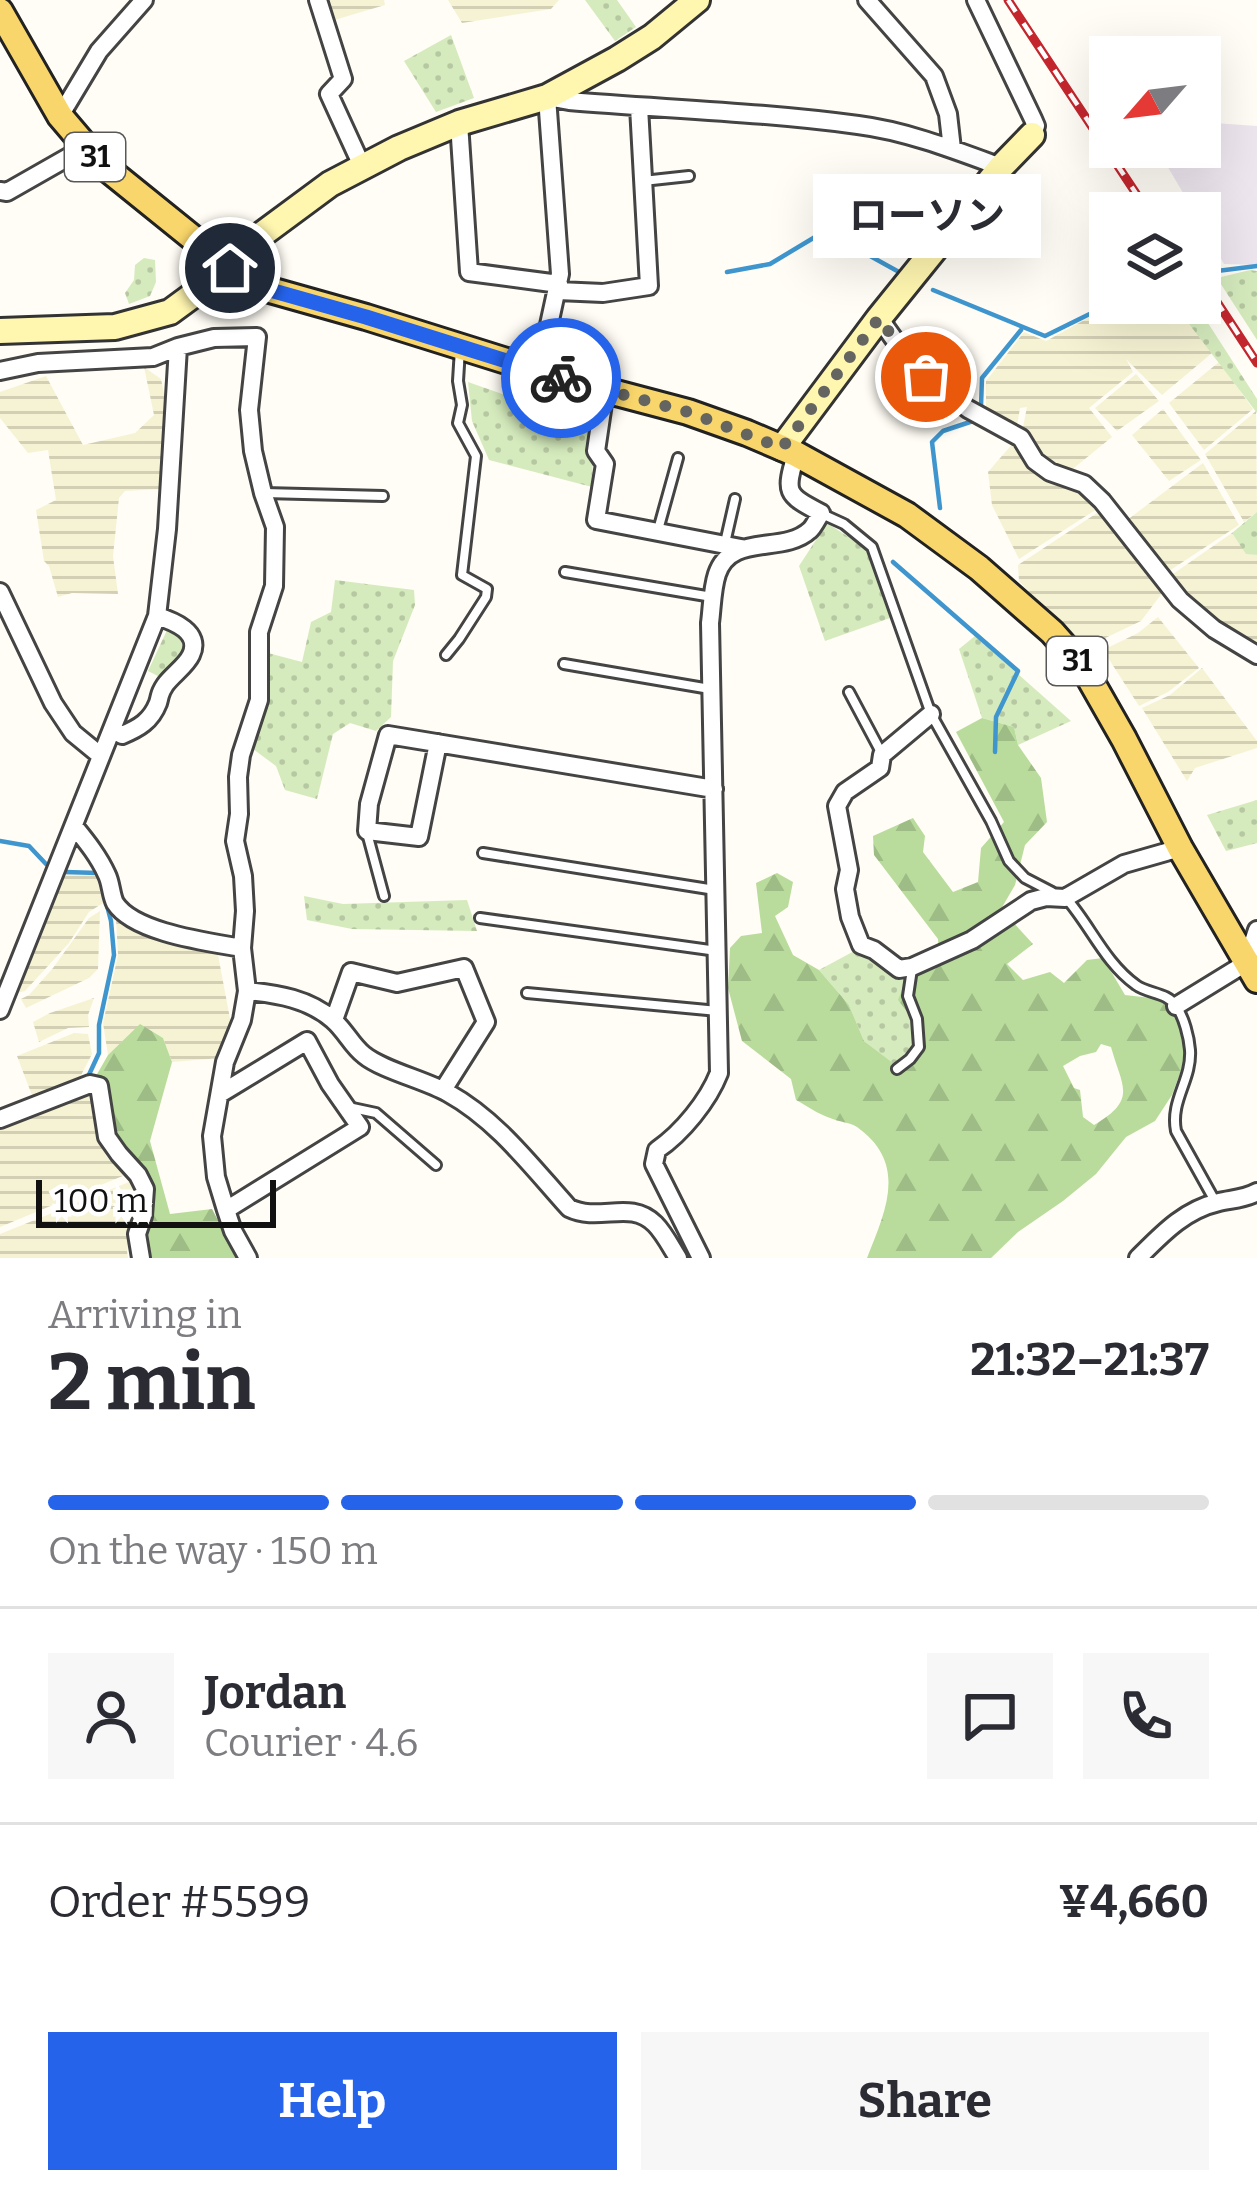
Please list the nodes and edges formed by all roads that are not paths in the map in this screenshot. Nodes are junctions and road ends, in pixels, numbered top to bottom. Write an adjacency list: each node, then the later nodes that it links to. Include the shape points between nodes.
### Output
1 (143, 0): 9 (street, via 99,51)
2 (318, 0): 14 (street, via 343,79 329,94)
3 (697, 0): 7 (street, via 652,37)
4 (867, 0): 13 (street, via 934,76)
5 (976, 0): 11 (street, via 1033,118)
6 (0, 10): 9 (main road, 31)
7 (547, 97): 8 (street); 10 (street); 20 (street)
8 (639, 107): 13 (street, via 860,125); 17 (street)
9 (60, 116): 12 (main road, 31)
10 (459, 123): 14 (street); 20 (street, via 469,272)
11 (1032, 135): 15 (street)
12 (86, 147): 18 (street); 19 (main road, 31)
13 (952, 149): 15 (street)
14 (362, 166): 19 (street, via 257,238)
15 (1001, 167): 21 (street)
16 (689, 176): 17 (lane)
17 (643, 181): 20 (street, via 649,286)
18 (0, 190)
19 (230, 268): 22 (street, via 170,312 115,327); 23 (main road, 31, via 263,288)
20 (558, 288): 26 (street)
21 (879, 318): 28 (street); 41 (street, via 926,377 1021,438 1050,472 1102,500 1180,600)
22 (0, 331)
23 (460, 346): 26 (main road, 31); 40 (lane, via 458,423 476,456 462,575 487,589)
24 (178, 347): 25 (street); 30 (street, via 256,337 248,410); 39 (street)
25 (0, 370)
26 (539, 371): 27 (main road, 31)
27 (604, 390): 28 (main road, 31); 34 (street, via 596,520)
28 (789, 451): 33 (street, via 793,499); 53 (main road, 31, via 907,515 1052,632 1083,668)
29 (679, 458): 34 (lane)
30 (263, 493): 31 (lane); 60 (street, via 275,527 274,586 259,632 260,700 238,777)
31 (383, 496)
32 (735, 499): 35 (lane)
33 (820, 513): 35 (street, via 795,538); 45 (lane, via 872,547)
34 (658, 532): 35 (street)
35 (733, 546): 38 (street)
36 (565, 572): 38 (lane)
37 (0, 592): 49 (street, via 53,703)
38 (714, 597): 43 (street)
39 (157, 616): 46 (street); 46 (street, via 186,629 191,655 141,727 122,735)
40 (446, 655)
41 (1257, 656)
42 (564, 664): 43 (lane)
43 (712, 689): 50 (street)
44 (849, 692): 48 (lane)
45 (931, 714): 48 (street); 57 (lane, via 1009,861)
46 (112, 730): 49 (street)
47 (438, 743): 50 (street); 52 (street, via 419,836); 52 (street, via 388,735)
48 (882, 755): 62 (street, via 880,768 837,806 845,889 861,945 898,969)
49 (101, 757): 51 (street)
50 (714, 789): 55 (street)
51 (74, 826): 60 (street, via 98,856 116,903 139,922); 67 (street)
52 (367, 831): 56 (lane)
53 (1180, 848): 57 (street, via 1142,856); 63 (main road, 31)
54 (483, 853): 55 (lane)
55 (716, 891): 61 (street)
56 (384, 896)
57 (1065, 898): 62 (street, via 1031,901); 66 (lane, via 1137,987)
58 (480, 918): 61 (lane)
59 (1257, 930): 63 (street)
60 (242, 948): 64 (street)
61 (718, 951): 68 (street)
62 (912, 968): 70 (lane, via 908,996 919,1047)
63 (1251, 972): 66 (street)
64 (247, 991): 69 (street, via 281,994); 72 (street)
65 (527, 993): 68 (lane)
66 (1176, 1006): 77 (lane, via 1191,1056 1175,1103 1176,1131)
67 (0, 1010)
68 (720, 1011): 82 (street, via 712,1090 657,1150 654,1164)
69 (334, 1020): 71 (street, via 364,1056); 71 (street, via 351,972 397,982 464,968 486,1022)
70 (897, 1069)
71 (443, 1090): 81 (street, via 504,1137 568,1208 638,1213)
72 (220, 1094): 73 (street, via 307,1041); 78 (street, via 212,1136)
73 (347, 1107): 75 (lane, via 376,1113); 78 (street, via 360,1127)
74 (0, 1119): 79 (street, via 99,1086 107,1137 145,1189)
75 (436, 1165)
76 (1257, 1192): 77 (street)
77 (1216, 1202): 83 (street, via 1170,1225)
78 (226, 1210): 80 (street)
79 (141, 1258)
80 (248, 1258)
81 (678, 1258)
82 (701, 1258)
83 (1138, 1258)

